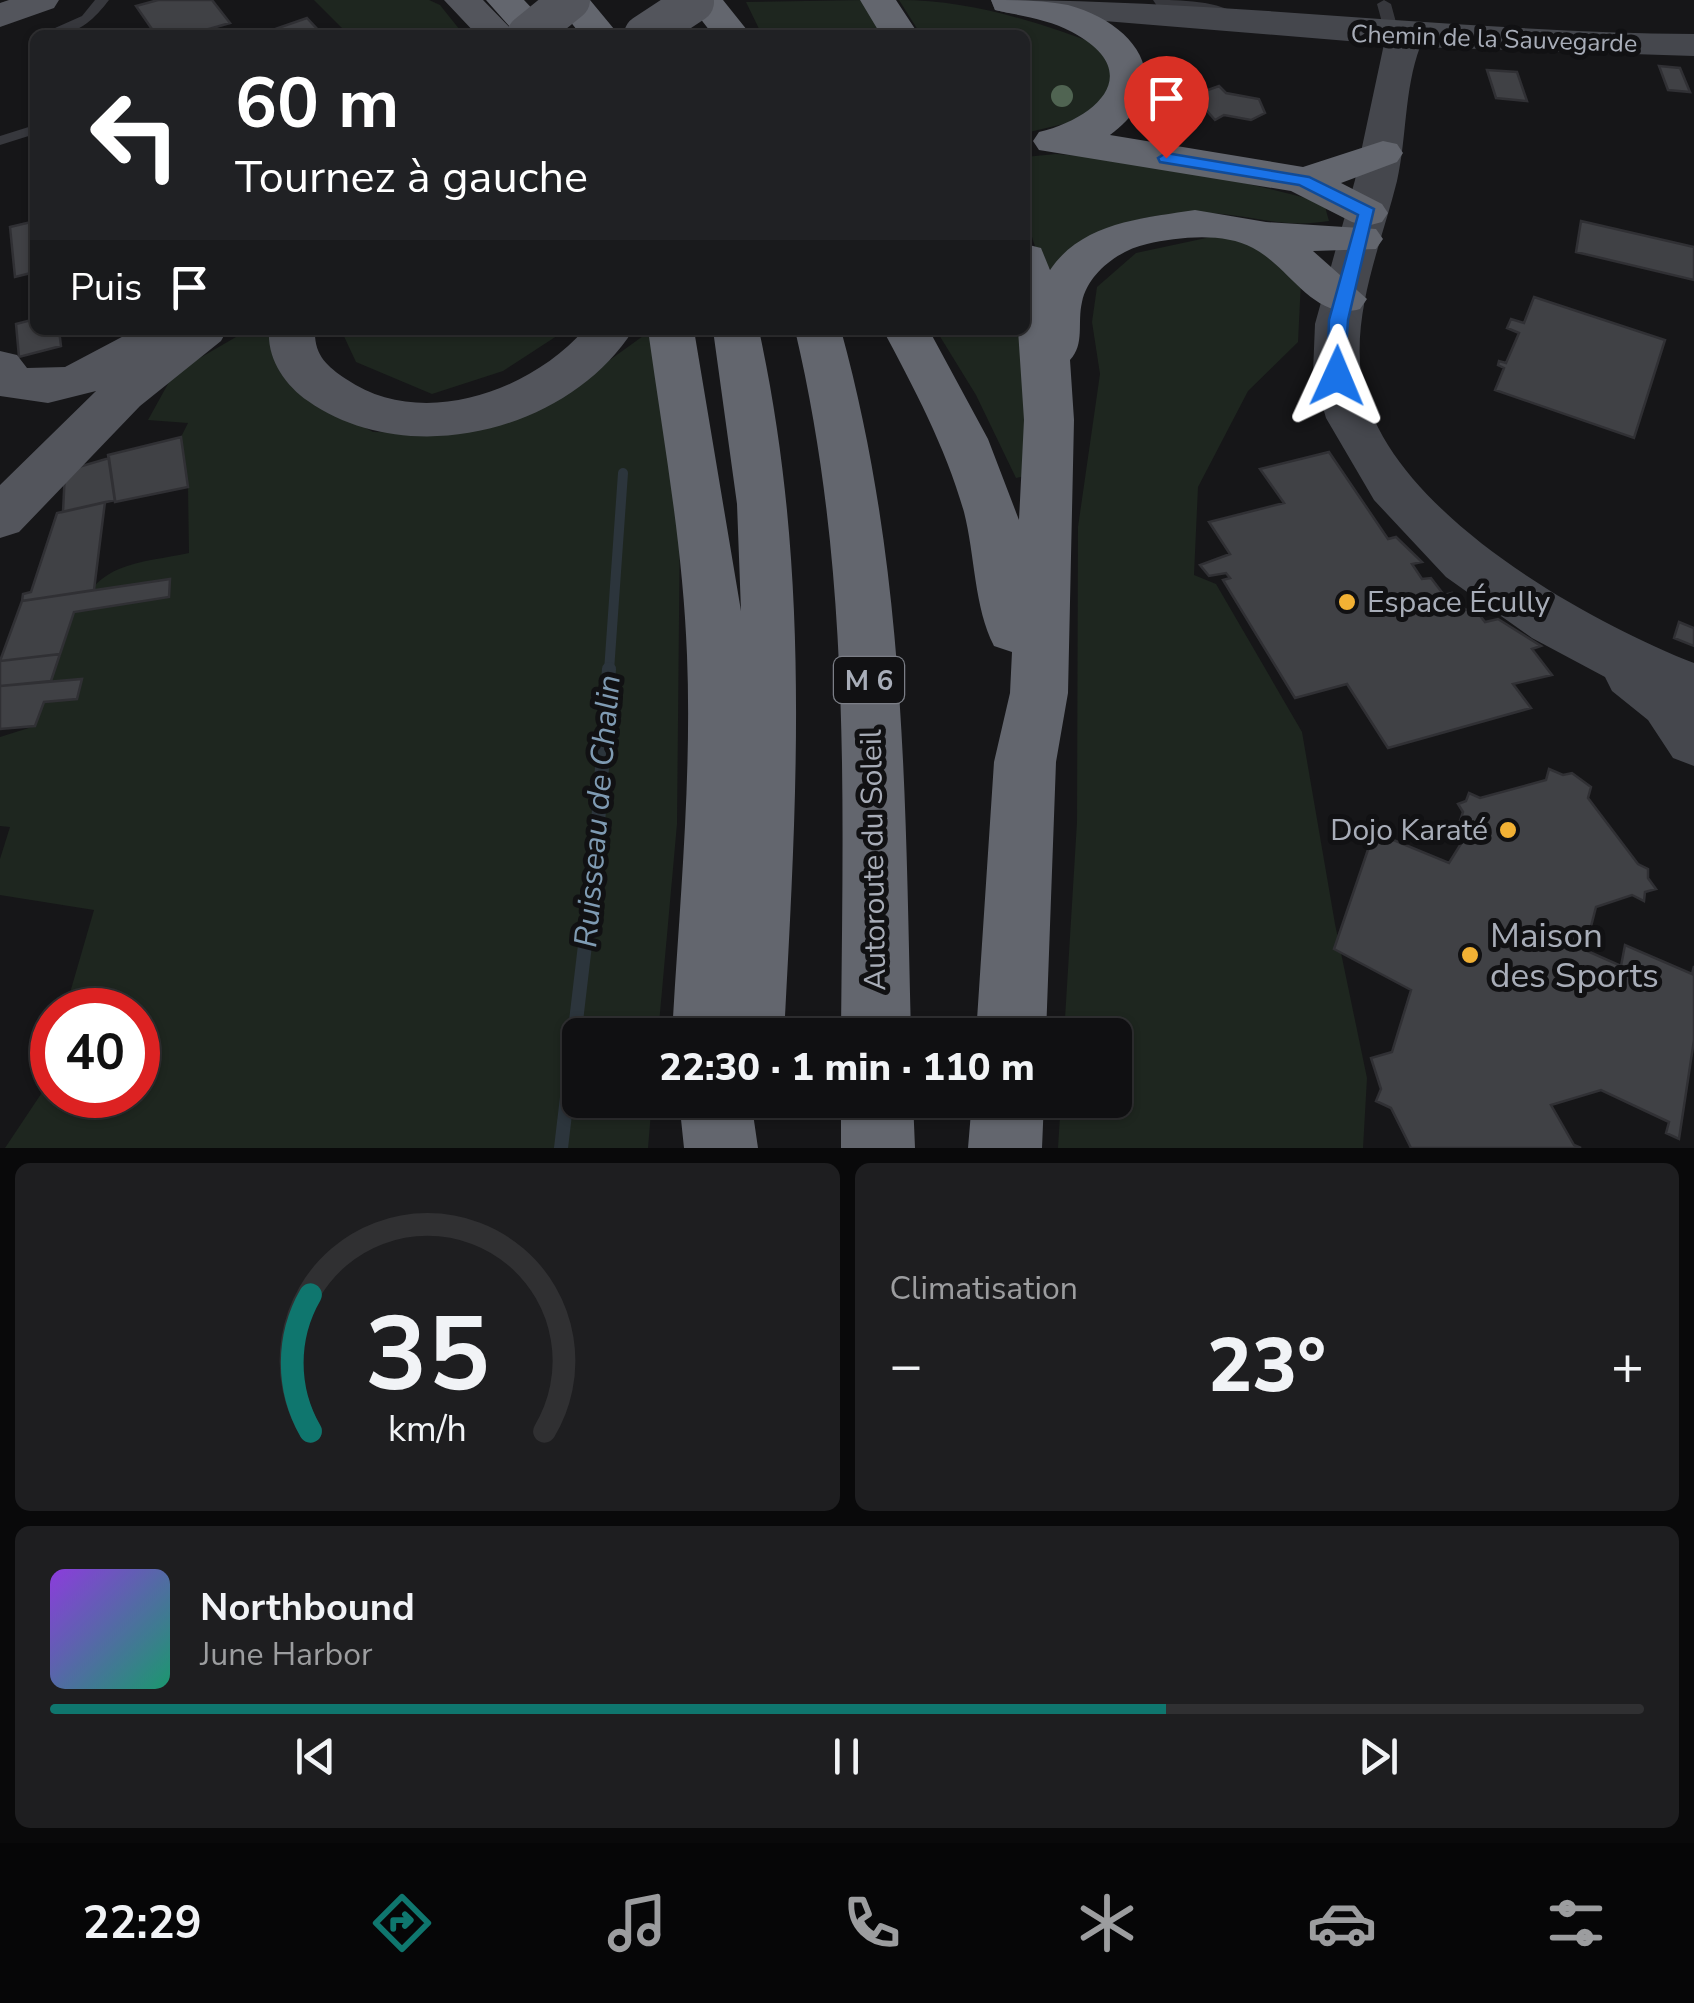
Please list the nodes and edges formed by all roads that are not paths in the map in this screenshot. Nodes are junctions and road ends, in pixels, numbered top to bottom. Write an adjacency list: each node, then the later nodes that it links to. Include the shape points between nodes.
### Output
1 (41, 0): 12 (main road)
2 (102, 0): 16 (lane, via 87,19)
3 (462, 0): 18 (main road)
4 (504, 0): 20 (highway)
5 (514, 0): 21 (lane)
6 (570, 0): 19 (main road, bridge); 22 (highway)
7 (644, 0): 24 (highway)
8 (699, 0): 23 (main road, bridge); 25 (highway)
9 (878, 0): 26 (highway)
10 (1167, 0): 13 (street)
11 (1002, 1): 13 (street, Chemin de la Sauvegarde); 31 (highway, via 1087,25 1109,41 1129,70 1128,92 1106,122)
12 (0, 16)
13 (1224, 17): 15 (street, Chemin de la Sauvegarde)
14 (100, 24): 17 (lane)
15 (1394, 27): 27 (street, Chemin de la Sauvegarde); 32 (street, via 1397,55)
16 (62, 30)
17 (63, 30)
18 (493, 30)
19 (532, 30)
20 (534, 30)
21 (535, 30)
22 (596, 30)
23 (652, 30)
24 (668, 30)
25 (727, 30)
26 (897, 30)
27 (1475, 42): 28 (street, Chemin de la Sauvegarde); 32 (street, via 1430,60)
28 (1694, 45)
29 (30, 132): 30 (lane)
30 (0, 142)
31 (1043, 142): 33 (highway)
32 (1383, 153): 33 (highway); 34 (street)
33 (1303, 180): 34 (highway)
34 (1364, 226): 35 (highway); 37 (street)
35 (1266, 236): 37 (highway); 48 (highway, via 1208,224 1153,226 1081,262 1059,302)
36 (1030, 280): 48 (highway, via 1045,348)
37 (1344, 299): 51 (street, via 1337,376 1348,415 1380,471 1456,552 1547,620)
38 (157, 335): 47 (main road, via 82,380 28,387 11,382)
39 (158, 335): 49 (main road)
40 (198, 335): 50 (main road, via 123,394)
41 (293, 335): 42 (main road, via 298,361 321,388 357,408 414,419 471,414 530,396 568,375)
42 (606, 335)
43 (673, 335): 56 (highway, via 716,656)
44 (737, 335): 57 (highway, via 762,474 767,593 769,724)
45 (819, 335): 58 (highway, Autoroute du Soleil / M 6, via 857,489 868,635)
46 (909, 335): 54 (highway, via 971,451 1002,542)
47 (0, 367)
48 (1050, 420): 54 (highway, via 1039,694)
49 (0, 473)
50 (0, 518)
51 (1607, 653): 52 (street); 53 (street, via 1669,702)
52 (1694, 689)
53 (1694, 739): 55 (street)
54 (1025, 762): 59 (highway)
55 (1694, 774)
56 (708, 1018)
57 (750, 1018)
58 (876, 1018)
59 (1012, 1018)
60 (717, 1118): 64 (highway)
61 (744, 1118): 65 (highway)
62 (877, 1118): 66 (highway)
63 (1007, 1118): 67 (highway)
64 (721, 1148)
65 (742, 1148)
66 (878, 1148)
67 (1006, 1148)

